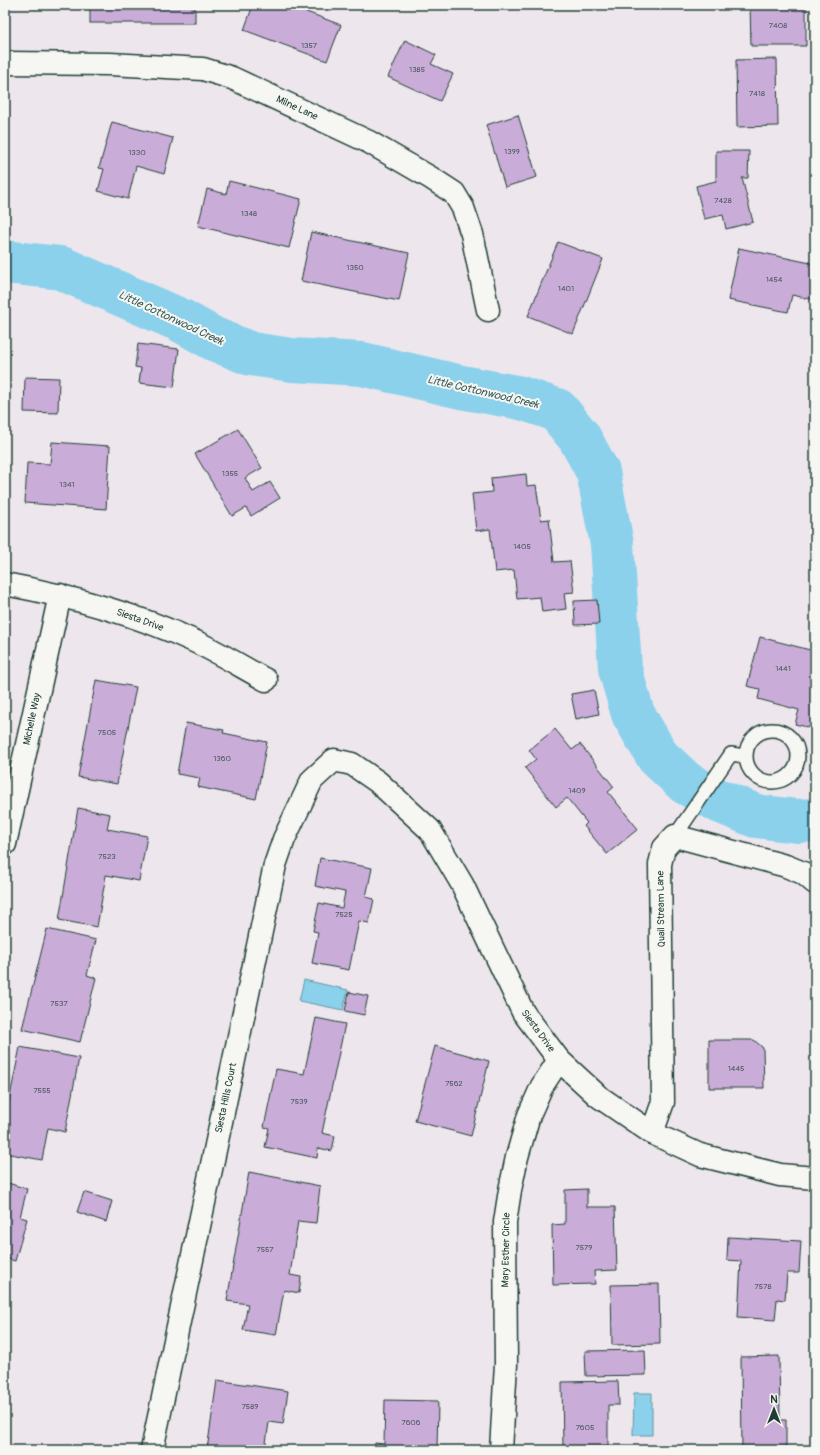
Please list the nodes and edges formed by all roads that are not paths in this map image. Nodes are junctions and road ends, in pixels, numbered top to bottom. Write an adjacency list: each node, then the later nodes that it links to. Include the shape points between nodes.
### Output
1 (5, 63): 2 (street, Milne Lane, via 110,64 203,69 232,78 369,142 454,193 463,208 472,234)
2 (488, 310)
3 (5, 584): 4 (street, Siesta Drive)
4 (60, 595): 5 (street, Siesta Drive, via 130,615 194,641); 9 (street, Michelle Way)
5 (266, 680)
6 (745, 756): 6 (lane, via 747,766 753,775 772,782 782,780 791,774 797,765 798,755 796,745 790,737 782,731 771,729 761,731 753,737 747,746); 8 (lane, via 731,754)
7 (334, 760): 11 (street, Siesta Drive, via 352,764 378,782 430,830 462,884 523,1012); 14 (street, Siesta Hills Court, via 312,780 284,839 275,865)
8 (675, 836): 10 (street, via 786,866 803,873); 12 (street, Quail Stream Lane, via 664,848 660,864 663,1102)
9 (5, 844)
10 (815, 883)
11 (559, 1060): 12 (street, Siesta Drive, via 598,1096); 15 (street, Mary Esther Circle, via 542,1086 529,1115 517,1157 505,1222 506,1364)
12 (652, 1133): 13 (street, Siesta Drive, via 700,1155 780,1175)
13 (815, 1178)
14 (152, 1450)
15 (501, 1450)

